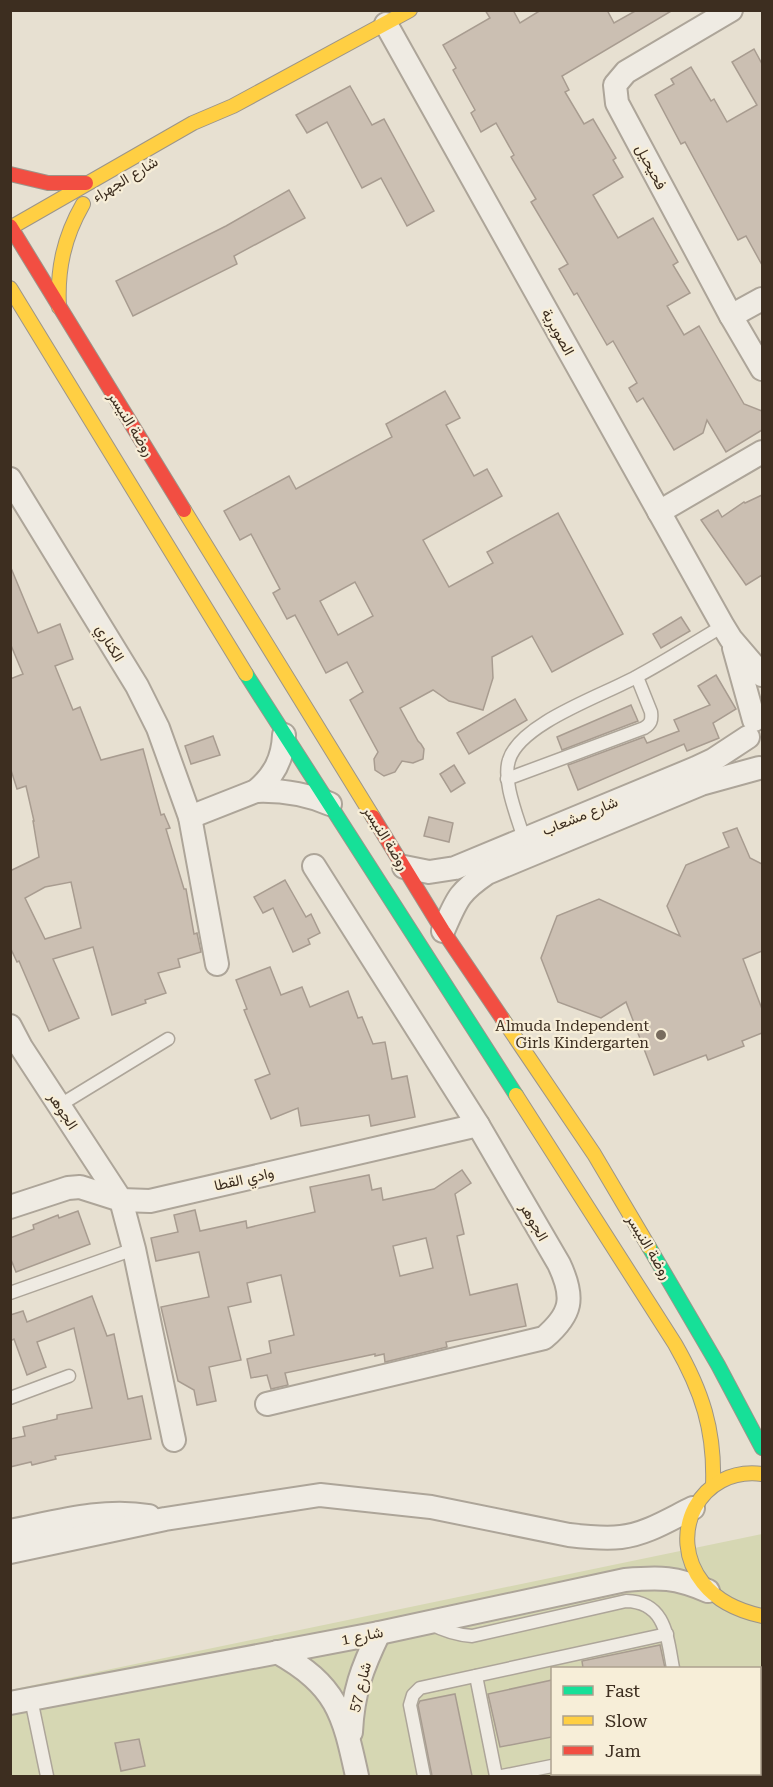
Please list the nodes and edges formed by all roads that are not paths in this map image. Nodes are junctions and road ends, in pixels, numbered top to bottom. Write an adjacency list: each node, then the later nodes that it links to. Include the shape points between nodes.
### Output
1 (410, 10): 3 (street, شارع الجهراء)
2 (731, 10): 13 (street, فحيحيل, via 626,72 615,85 617,103)
3 (386, 24): 4 (street, شارع الجهراء); 17 (street, الصويرية)
4 (233, 106): 5 (street, شارع الجهراء, via 205,130); 7 (street, شارع الجهراء, via 193,123)
5 (151, 163)
6 (10, 174): 7 (street, via 43,183)
7 (88, 183): 9 (street, شارع الجهراء)
8 (63, 215): 12 (street, شارع الجهراء, via 88,201 73,220 61,253)
9 (15, 233): 12 (street, روضة النيسر)
10 (10, 288): 22 (street, روضة النيسر)
11 (762, 299): 13 (street)
12 (59, 306): 30 (street, روضة النيسر)
13 (731, 316): 14 (street, فحيحيل)
14 (762, 369)
15 (762, 452): 17 (street)
16 (10, 479): 27 (street, الكناري, via 137,686 158,728)
17 (659, 512): 18 (street, الصويرية)
18 (727, 632): 19 (street, الصويرية); 20 (lane); 21 (street, الصويرية)
19 (762, 675)
20 (637, 677): 24 (lane, via 598,693 530,732 508,760); 24 (lane, via 651,712 650,725)
21 (755, 722): 23 (street, الصويرية, via 749,748); 28 (street, شارع مشعاب, via 713,760)
22 (284, 735): 25 (street, via 277,766); 26 (street, روضة النيسر)
23 (761, 770): 31 (street, شارع مشعاب, via 701,784 487,873 465,888)
24 (507, 779): 28 (lane)
25 (256, 791): 26 (street, via 294,792); 27 (street)
26 (330, 804): 47 (street, روضة النيسر, via 692,1373 709,1416 715,1459)
27 (190, 817): 32 (street, الكناري)
28 (524, 839): 30 (street, شارع مشعاب, via 456,868 429,872)
29 (314, 866): 36 (street, الجوهر)
30 (404, 867): 31 (street, روضة النيسر)
31 (443, 931): 45 (street, روضة النيسر, via 594,1154)
32 (217, 964)
33 (10, 1026): 35 (street, الجوهر)
34 (168, 1039): 35 (lane)
35 (60, 1105): 37 (street, الجوهر)
36 (478, 1125): 37 (street, وادي القطا, via 150,1200); 43 (street, الجوهر, via 568,1284 568,1305 560,1324 544,1338)
37 (121, 1200): 38 (street, وادي القطا, via 80,1187); 39 (street, الجوهر)
38 (10, 1207)
39 (134, 1249): 40 (lane); 44 (street, الجوهر)
40 (10, 1293)
41 (69, 1376): 42 (lane)
42 (10, 1398)
43 (267, 1404)
44 (174, 1440)
45 (762, 1448)
46 (762, 1474): 47 (street, via 734,1476)
47 (713, 1485): 48 (street)
48 (693, 1508): 49 (street, via 655,1527 621,1537 569,1535 431,1507 320,1495); 52 (street, via 686,1531 687,1554 696,1575)
49 (165, 1519): 50 (street, via 114,1513); 51 (street)
50 (10, 1531)
51 (10, 1552)
52 (712, 1592): 53 (street, via 729,1606); 54 (street, شارع 1, via 682,1580 625,1580)
53 (756, 1615): 55 (street)
54 (429, 1623): 56 (street, شارع 1); 57 (lane, via 457,1635 472,1636 637,1601 655,1611)
55 (762, 1630)
56 (379, 1633): 58 (street, شارع 1); 62 (street, شارع 57, via 355,1695)
57 (667, 1634): 59 (lane); 60 (lane)
58 (277, 1652): 61 (street, شارع 1); 62 (street, شارع 57, via 303,1667 325,1688 341,1714)
59 (673, 1667)
60 (476, 1676): 66 (lane, via 430,1684 413,1695 410,1705); 67 (lane)
61 (21, 1701): 64 (lane)
62 (350, 1743): 65 (street, شارع 57)
63 (551, 1766): 68 (lane)
64 (47, 1776)
65 (357, 1776)
66 (424, 1776)
67 (496, 1776)
68 (502, 1776)

